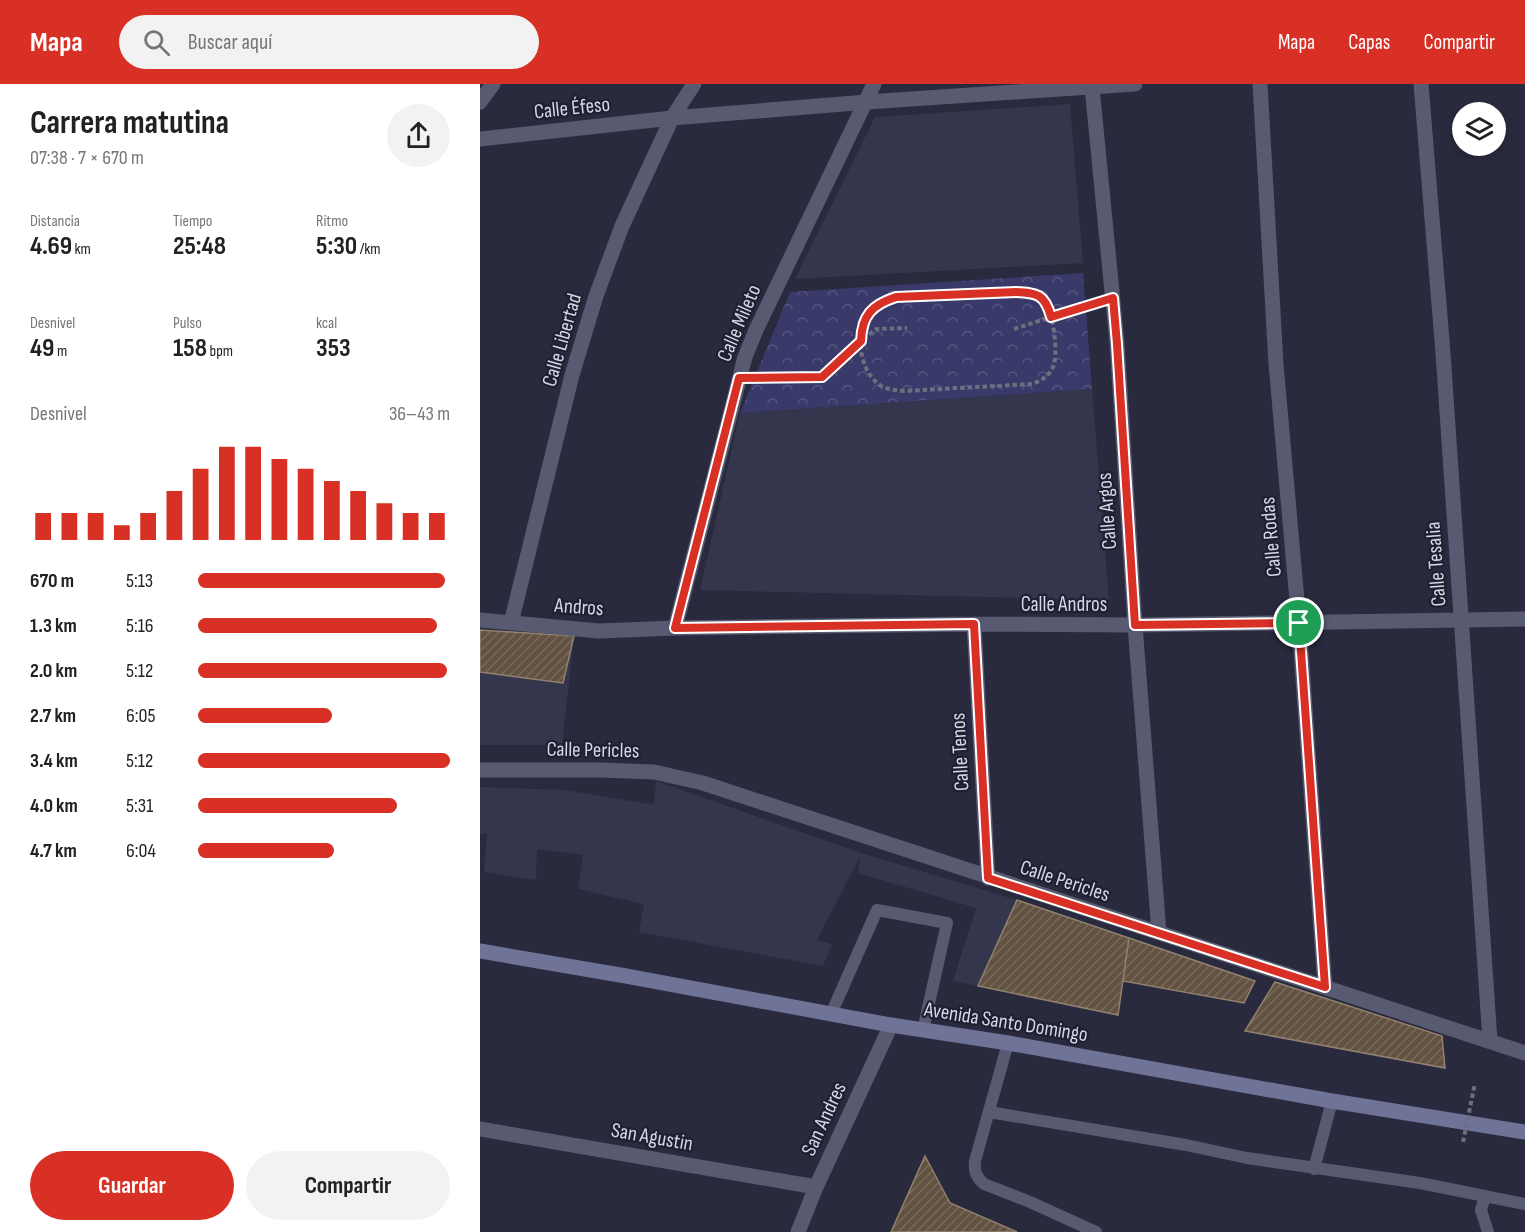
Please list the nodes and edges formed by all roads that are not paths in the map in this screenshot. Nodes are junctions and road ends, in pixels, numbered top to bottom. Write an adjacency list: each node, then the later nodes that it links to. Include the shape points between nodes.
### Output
1 (493, 84): 8 (street)
2 (694, 84): 10 (street, Calle Libertad)
3 (874, 84): 9 (street, Calle Mileto)
4 (1135, 84): 7 (street, Calle Éfeso)
5 (1260, 84): 16 (street, Calle Rodas, via 1276,364)
6 (1421, 84): 14 (street, Calle Tesalia)
7 (1092, 87): 9 (street, Calle Éfeso); 18 (street, Calle Argos, via 1117,344)
8 (480, 102)
9 (867, 102): 10 (street, Calle Éfeso); 19 (street, Calle Mileto, via 745,357)
10 (672, 118): 11 (street, Calle Éfeso); 15 (street, Calle Libertad, via 622,226 596,297 572,375)
11 (480, 139)
12 (1525, 619): 14 (street, Calle Andros)
13 (480, 620): 15 (street, Andros)
14 (1460, 620): 16 (street, Calle Andros); 28 (street, Calle Tesalia)
15 (511, 623): 19 (street, Andros, via 599,631)
16 (1299, 623): 18 (street, Calle Andros); 24 (street, Calle Rodas)
17 (974, 624): 18 (street, Calle Andros); 19 (street, Calle Andros); 21 (street, Calle Tenos)
18 (1135, 625): 22 (street, Calle Argos)
19 (675, 628)
20 (480, 770): 21 (street, Calle Pericles, via 654,772 703,783)
21 (988, 878): 22 (street, Calle Pericles)
22 (1159, 933): 24 (street, Calle Pericles)
23 (480, 951): 25 (main road, Avenida Santo Domingo)
24 (1325, 987): 28 (street, Calle Pericles)
25 (831, 1014): 26 (main road, Avenida Santo Domingo); 27 (lane, via 877,910 947,923)
26 (891, 1025): 27 (main road, Avenida Santo Domingo); 36 (street, San Andres)
27 (923, 1030): 29 (main road, Avenida Santo Domingo)
28 (1490, 1041): 30 (street, Calle Pericles)
29 (1008, 1043): 31 (main road, Avenida Santo Domingo); 32 (lane)
30 (1525, 1053)
31 (1332, 1101): 34 (main road, Avenida Santo Domingo); 35 (lane)
32 (989, 1113): 35 (lane); 40 (lane, via 975,1161 978,1179)
33 (480, 1130): 36 (street, San Agustin)
34 (1525, 1132)
35 (1314, 1169): 37 (lane)
36 (816, 1186): 39 (street, San Andres)
37 (1485, 1196): 38 (lane); 41 (lane, via 1481,1210)
38 (1525, 1204)
39 (798, 1232)
40 (1096, 1232)
41 (1488, 1232)

